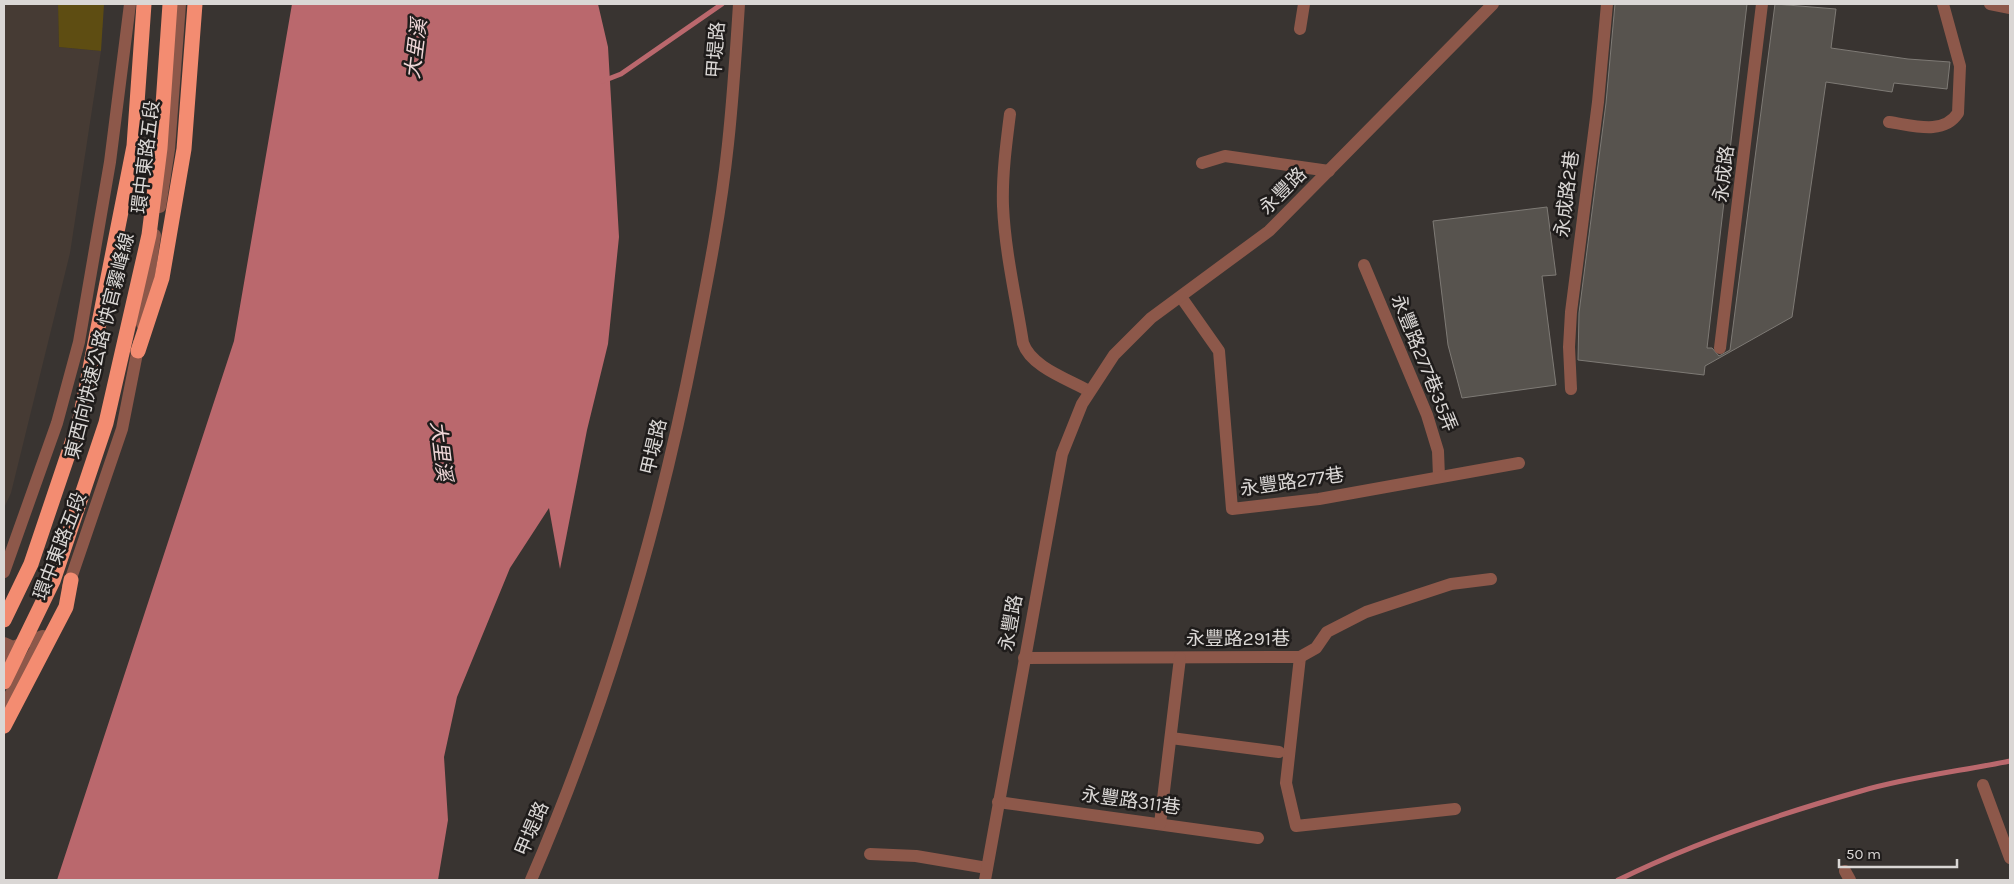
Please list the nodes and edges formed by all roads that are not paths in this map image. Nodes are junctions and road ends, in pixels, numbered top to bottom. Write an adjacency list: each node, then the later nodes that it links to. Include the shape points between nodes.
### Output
1 (130, 4): 27 (street, 環中東路五段, via 110,162 78,342 57,423)
2 (144, 4): 30 (highway, 東西向快速公路 快官霧峰線, via 134,146 80,420 31,564)
3 (170, 4): 37 (highway, 東西向快速公路 快官霧峰線, via 160,148 149,234 106,423 53,581)
4 (180, 4): 22 (street, 環中東路五段, via 169,149)
5 (195, 4): 22 (highway, via 182,158 162,278)
6 (1304, 4): 14 (street)
7 (1493, 4): 18 (street, 永豐路)
8 (1607, 4): 23 (street, 永成路2巷, via 1571,312)
9 (1762, 4): 21 (street, 永成路)
10 (1943, 4): 16 (street, via 1960,66 1958,113 1943,126 1929,128)
11 (1990, 4): 13 (street)
12 (738, 6): 50 (street, 甲堤路, via 721,200 687,386 657,517 632,608 578,763)
13 (2010, 8)
14 (1300, 29)
15 (1010, 114): 24 (street, via 1003,208 1023,343 1026,352 1040,364)
16 (1889, 122)
17 (1202, 163): 18 (street, via 1225,156)
18 (1329, 171): 20 (street, 永豐路, via 1269,231)
19 (1364, 265): 26 (street, 永豐路277巷35弄, via 1428,414 1438,451)
20 (1181, 297): 24 (street, 永豐路, via 1151,318 1114,354); 26 (street, 永豐路277巷, via 1219,351 1232,509 1320,499)
21 (1720, 348)
22 (138, 351): 29 (street, 環中東路五段, via 122,429)
23 (1571, 389)
24 (1089, 391): 35 (street, 永豐路, via 1074,417 1062,454)
25 (1519, 462): 26 (street, 永豐路277巷)
26 (1439, 477)
27 (4, 572)
28 (1491, 579): 34 (street, 永豐路291巷, via 1451,584 1366,612 1327,632 1316,648)
29 (71, 580): 31 (street, 環中東路五段); 39 (highway, via 66,606)
30 (4, 620)
31 (43, 636): 32 (street, via 13,647); 37 (street, 環中東路五段)
32 (4, 643)
33 (4, 654): 37 (street, via 7,655)
34 (1300, 657): 36 (street, 永豐路291巷); 44 (street, via 1286,783 1296,826)
35 (1024, 658): 36 (street, 永豐路291巷); 43 (street, 永豐路)
36 (1180, 658): 40 (street)
37 (10, 684): 38 (street, 環中東路五段)
38 (4, 706)
39 (4, 726)
40 (1171, 738): 41 (street); 45 (street)
41 (1278, 752)
42 (1983, 785): 48 (street)
43 (998, 802): 45 (street, 永豐路311巷); 49 (street, 永豐路)
44 (1455, 809)
45 (1160, 824): 46 (street, 永豐路311巷)
46 (1258, 838)
47 (870, 854): 49 (street, 永豐路, via 916,856)
48 (2010, 858)
49 (986, 874)
50 (530, 880)

